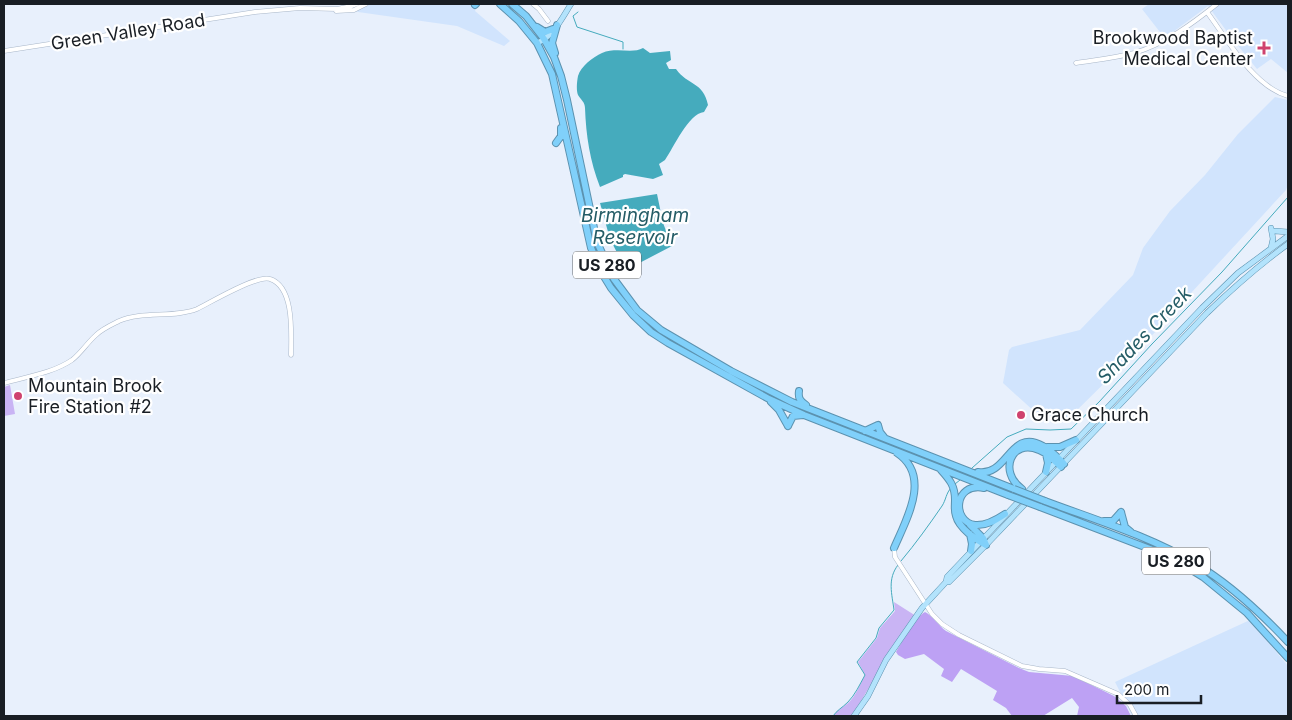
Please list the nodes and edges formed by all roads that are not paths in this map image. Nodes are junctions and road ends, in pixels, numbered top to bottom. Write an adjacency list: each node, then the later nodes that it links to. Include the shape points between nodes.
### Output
1 (358, 4): 8 (street, Green Valley Road, via 337,9)
2 (366, 4): 8 (street, Green Valley Road, via 354,10)
3 (500, 4): 14 (highway, via 520,21)
4 (512, 4): 11 (highway, US 280)
5 (533, 4): 10 (street)
6 (571, 4): 12 (main road)
7 (1217, 4): 9 (street)
8 (312, 8): 15 (street, Green Valley Road, via 255,12)
9 (1207, 12): 16 (street, via 1175,35 1147,48 1127,55); 18 (street, via 1254,74 1268,87)
10 (548, 21)
11 (533, 25): 12 (highway, via 545,32); 13 (highway, US 280)
12 (555, 27): 13 (main road); 19 (highway, via 552,48 563,72)
13 (544, 39): 14 (main road); 19 (highway, US 280, via 554,57)
14 (537, 43): 17 (highway)
15 (4, 51)
16 (1076, 63)
17 (556, 90): 20 (highway, via 566,137 572,139); 20 (highway, via 562,130 555,145)
18 (1288, 96)
19 (567, 100): 23 (highway, US 280)
20 (571, 150): 23 (highway); 29 (highway, US 280, via 591,248 619,300 651,332)
21 (1288, 232): 25 (main road, via 1273,229)
22 (1288, 236): 25 (main road)
23 (597, 242): 28 (highway, US 280, via 606,265 637,310 661,330)
24 (1288, 244): 38 (main road, via 1207,313)
25 (1271, 248): 34 (main road, via 1226,284)
26 (291, 355): 27 (street, via 287,297 277,283 264,278 189,312 120,320 95,336 71,360)
27 (4, 383)
28 (780, 396): 31 (highway, US 280); 31 (highway, via 791,396 799,391 800,400)
29 (769, 399): 30 (highway, US 280); 32 (highway, via 788,426 793,416)
30 (790, 409): 32 (highway, US 280); 33 (highway, via 798,407)
31 (820, 413): 33 (highway, US 280)
32 (804, 415): 35 (highway, US 280)
33 (854, 426): 40 (highway, US 280)
34 (1076, 440): 36 (highway); 38 (main road)
35 (890, 448): 39 (highway, US 280); 51 (highway, via 908,463 915,484 911,509)
36 (1046, 450): 37 (highway, via 1033,442 1026,442 1018,444); 38 (highway); 41 (highway)
37 (1012, 453): 40 (highway, via 993,471); 43 (highway, bridge, via 1009,468 1012,479 1022,489)
38 (1060, 463): 41 (main road); 50 (main road)
39 (938, 467): 42 (highway, US 280); 47 (highway, via 951,481 955,516)
40 (961, 469): 43 (highway, US 280, bridge)
41 (1046, 472): 44 (main road)
42 (997, 491): 46 (highway, via 975,487 963,494 959,508); 58 (highway, US 280, bridge, via 1177,561 1216,586 1245,611)
43 (1046, 500): 45 (highway, US 280)
44 (1005, 514): 46 (highway, via 982,525); 49 (main road)
45 (1092, 519): 48 (highway, US 280); 48 (highway, via 1113,521 1121,512 1125,527)
46 (968, 523): 49 (highway)
47 (969, 533): 49 (highway); 52 (highway)
48 (1136, 536): 57 (highway, US 280, via 1210,573 1256,608)
49 (981, 540): 50 (highway); 52 (main road)
50 (986, 545): 53 (main road)
51 (894, 548): 55 (street, via 895,557)
52 (971, 551): 53 (main road)
53 (946, 582): 54 (main road)
54 (934, 596): 55 (main road); 56 (street)
55 (926, 604): 56 (street); 59 (main road, via 886,660)
56 (932, 614): 60 (street, via 959,635 1022,666 1065,671 1118,694)
57 (1288, 642)
58 (1288, 658)
59 (854, 716)
60 (1136, 716)

